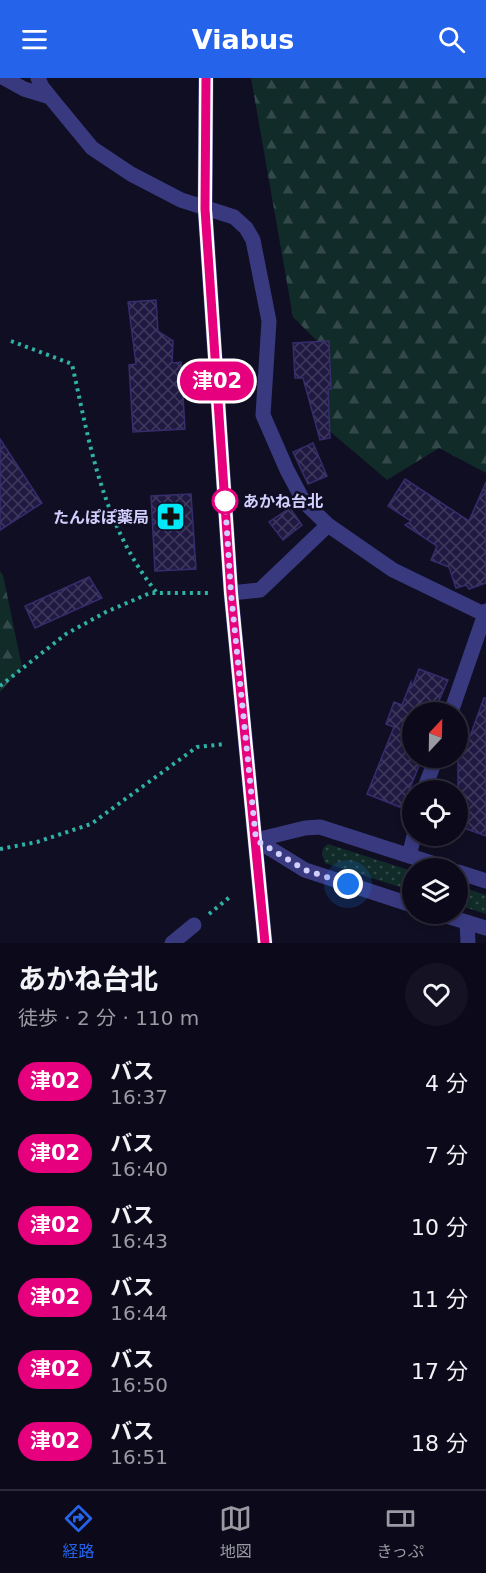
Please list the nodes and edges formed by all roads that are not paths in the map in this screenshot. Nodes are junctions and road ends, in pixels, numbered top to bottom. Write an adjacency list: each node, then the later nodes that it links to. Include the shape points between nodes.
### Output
1 (4, 78): 4 (street)
2 (38, 78): 4 (street)
3 (206, 78): 5 (street)
4 (50, 97): 5 (street, via 92,148 131,174)
5 (205, 209): 6 (street, via 234,217 253,240 269,321 263,415 304,502); 7 (street)
6 (328, 525): 7 (street, via 260,590); 8 (street, via 393,570)
7 (231, 593): 10 (street)
8 (485, 613): 9 (street)
9 (454, 702)
10 (256, 840): 12 (street, via 320,827); 16 (street, via 305,870); 22 (street)
11 (412, 846): 12 (street)
12 (409, 856): 13 (street)
13 (415, 858)
14 (468, 875): 15 (street)
15 (486, 881)
16 (402, 902)
17 (468, 922): 20 (street)
18 (467, 924): 23 (street)
19 (194, 925): 21 (street)
20 (486, 928)
21 (172, 943)
22 (265, 943)
23 (468, 943)

